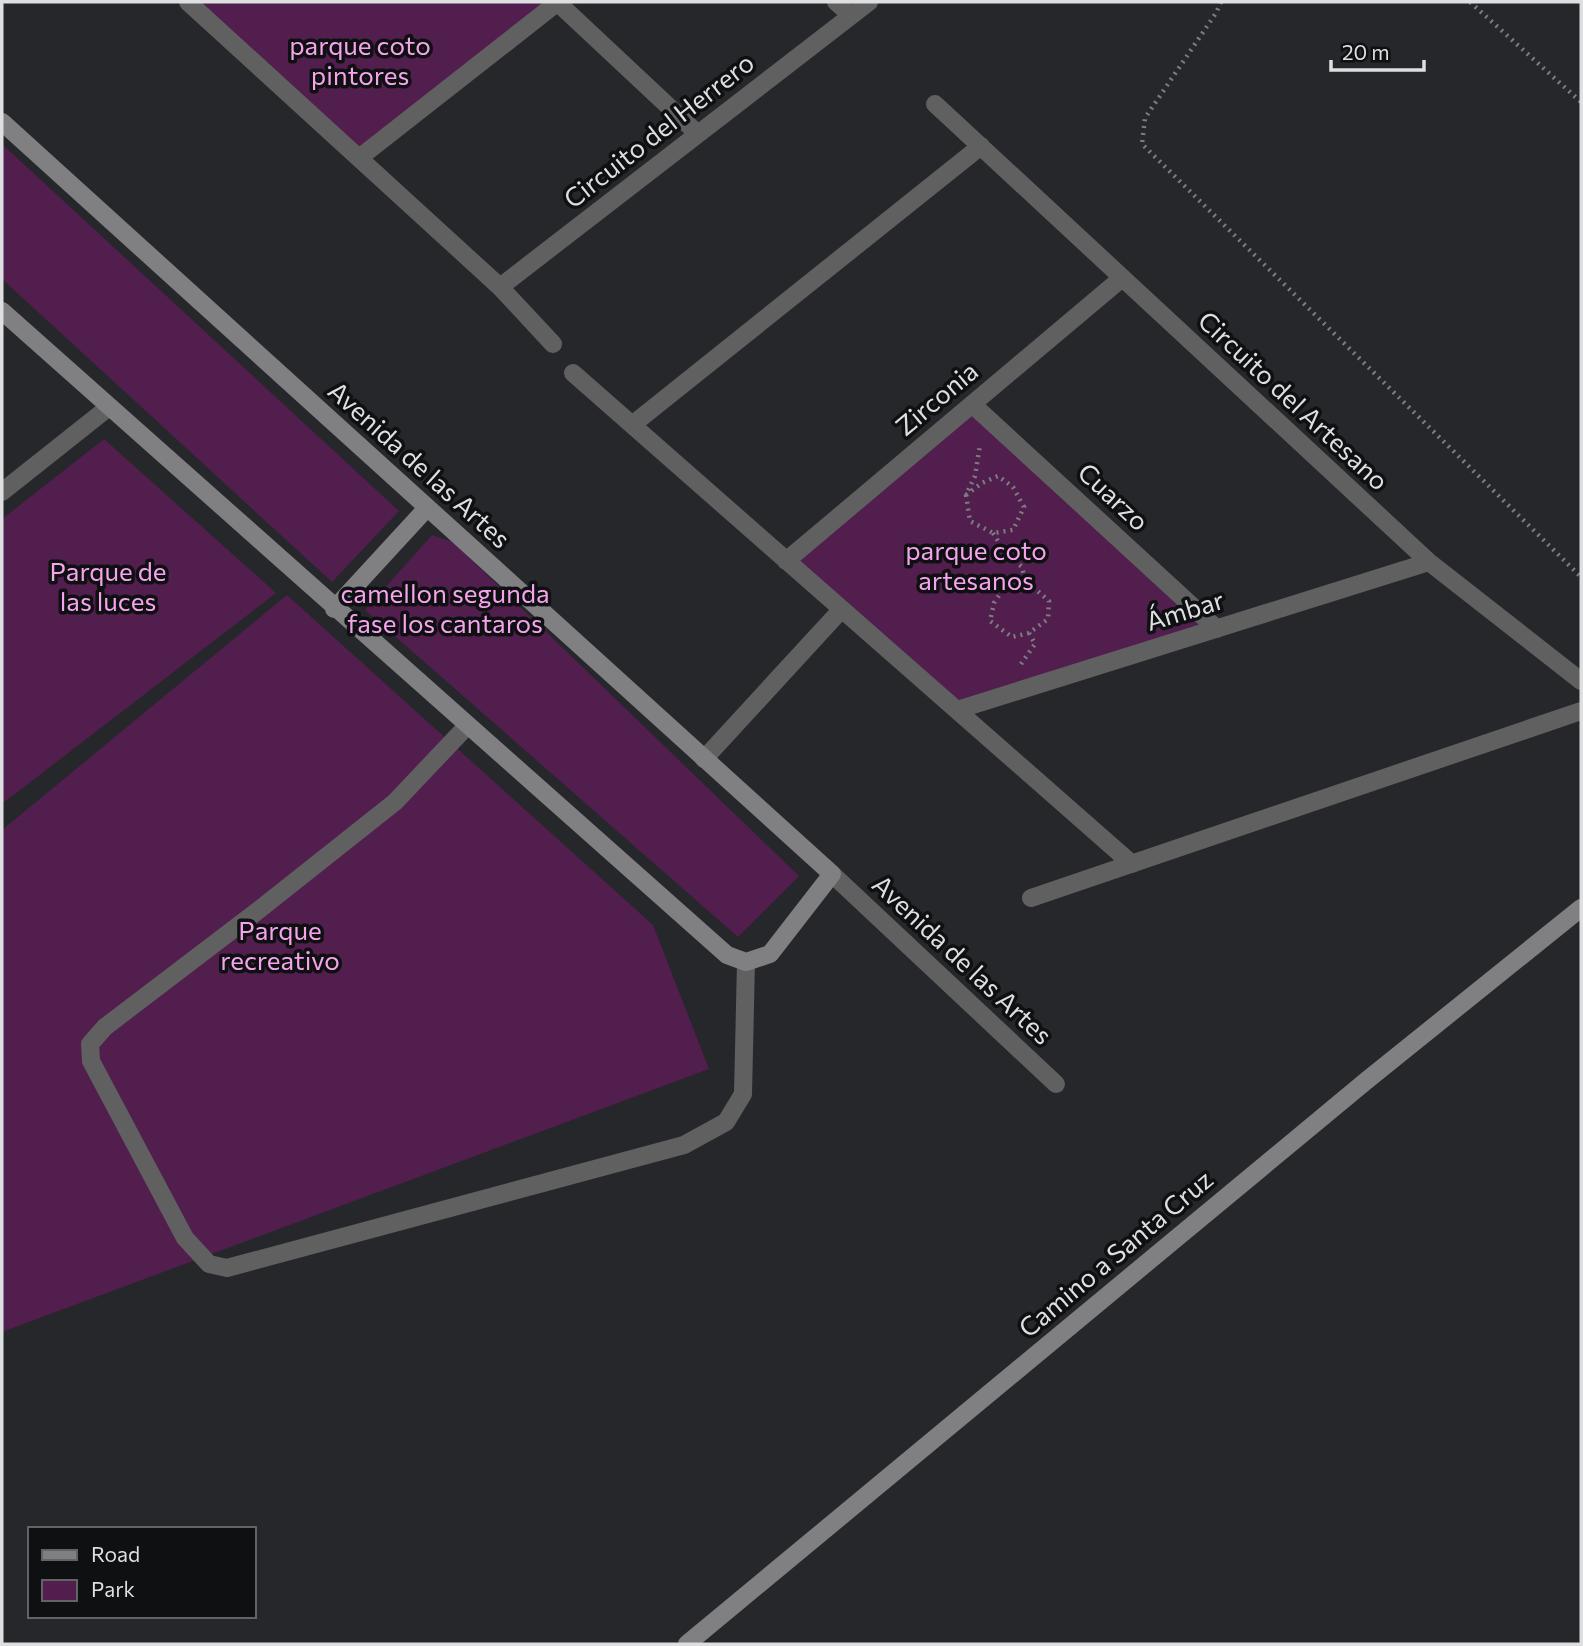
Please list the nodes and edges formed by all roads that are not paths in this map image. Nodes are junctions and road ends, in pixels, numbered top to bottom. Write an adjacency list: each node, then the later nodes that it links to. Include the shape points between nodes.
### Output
1 (188, 2): 10 (street)
2 (557, 2): 8 (street); 10 (street)
3 (836, 2): 5 (street)
4 (869, 2): 5 (street, Circuito del Herrero)
5 (851, 15): 8 (street, Circuito del Herrero)
6 (936, 104): 9 (street, Circuito del Artesano)
7 (2, 122): 20 (street, Avenida de las Artes)
8 (698, 134): 12 (street, Circuito del Herrero)
9 (981, 146): 11 (street, Circuito del Artesano); 18 (street)
10 (359, 158): 12 (street)
11 (1122, 278): 16 (street, Zirconia); 22 (street, Circuito del Artesano)
12 (500, 288): 14 (street)
13 (2, 311): 17 (street)
14 (553, 344)
15 (573, 373): 18 (street)
16 (972, 404): 21 (street, Zirconia); 25 (street, Cuarzo)
17 (109, 407): 19 (street); 23 (street)
18 (632, 425): 21 (street)
19 (2, 492)
20 (427, 508): 23 (street); 30 (street, Avenida de las Artes)
21 (786, 561): 24 (street)
22 (1429, 562): 25 (street, Ámbar); 26 (street, Circuito del Artesano)
23 (334, 609): 29 (street)
24 (841, 610): 27 (street); 30 (street)
25 (1217, 629): 27 (street, Ámbar)
26 (1581, 681)
27 (957, 710): 31 (street)
28 (1581, 711): 31 (street)
29 (467, 726): 35 (street, via 727,955); 35 (street, via 394,802 105,1027 90,1044 91,1061 173,1214 209,1264 226,1268 684,1145 726,1122 743,1094)
30 (704, 759): 32 (street, Avenida de las Artes)
31 (1132, 864): 33 (street)
32 (832, 874): 35 (street, Avenida de las Artes, via 770,954); 36 (street, Avenida de las Artes)
33 (1031, 898)
34 (1581, 908): 37 (street, Camino a Santa Cruz)
35 (746, 962)
36 (1056, 1084)
37 (687, 1644)

